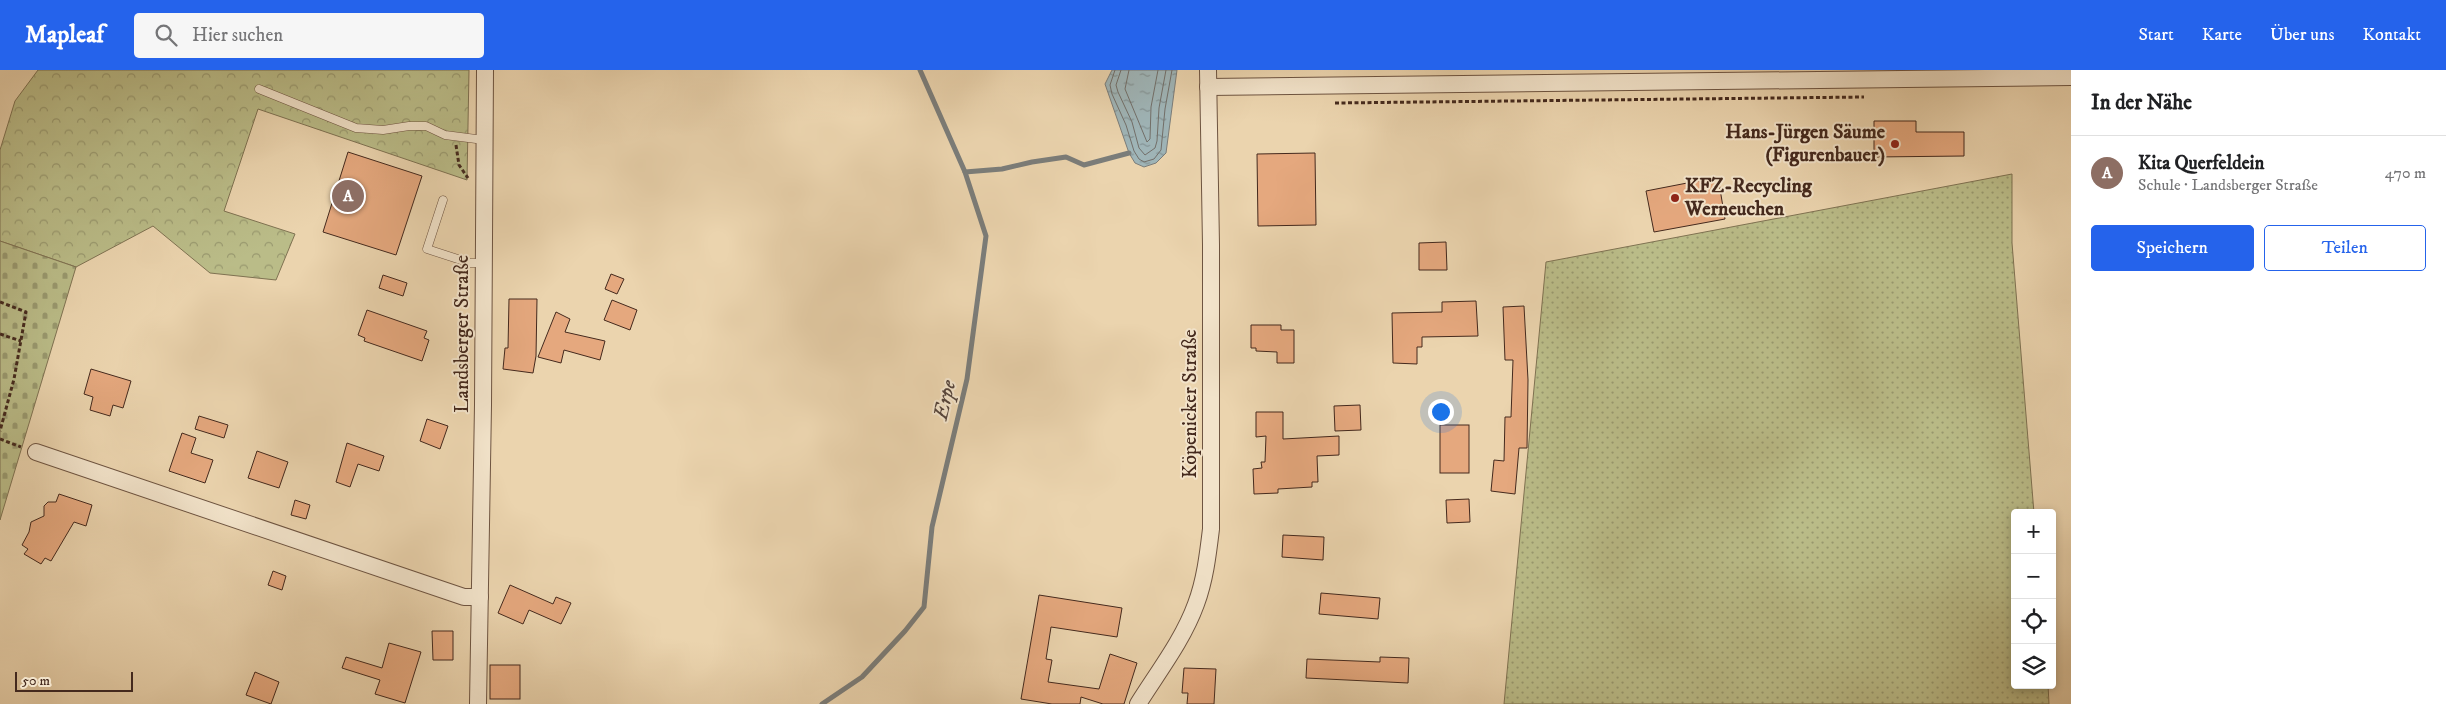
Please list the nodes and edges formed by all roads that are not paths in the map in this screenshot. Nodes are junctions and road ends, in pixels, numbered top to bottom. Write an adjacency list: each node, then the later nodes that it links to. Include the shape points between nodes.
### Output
1 (485, 70): 8 (street, Landsberger Straße)
2 (1208, 70): 6 (street, Köpenicker Straße)
3 (1838, 75): 4 (street); 5 (street)
4 (1401, 77): 6 (street)
5 (2071, 77)
6 (1208, 87): 14 (street, Köpenicker Straße, via 1210,537 1202,584 1193,612)
7 (259, 89): 8 (lane, via 356,128 383,130 426,126 456,137)
8 (484, 140): 10 (street, Landsberger Straße)
9 (443, 200): 10 (lane, via 427,249 470,263)
10 (482, 262): 12 (street, Landsberger Straße)
11 (36, 452): 12 (street, via 461,596)
12 (480, 598): 13 (street, Landsberger Straße)
13 (478, 704)
14 (1138, 704)

